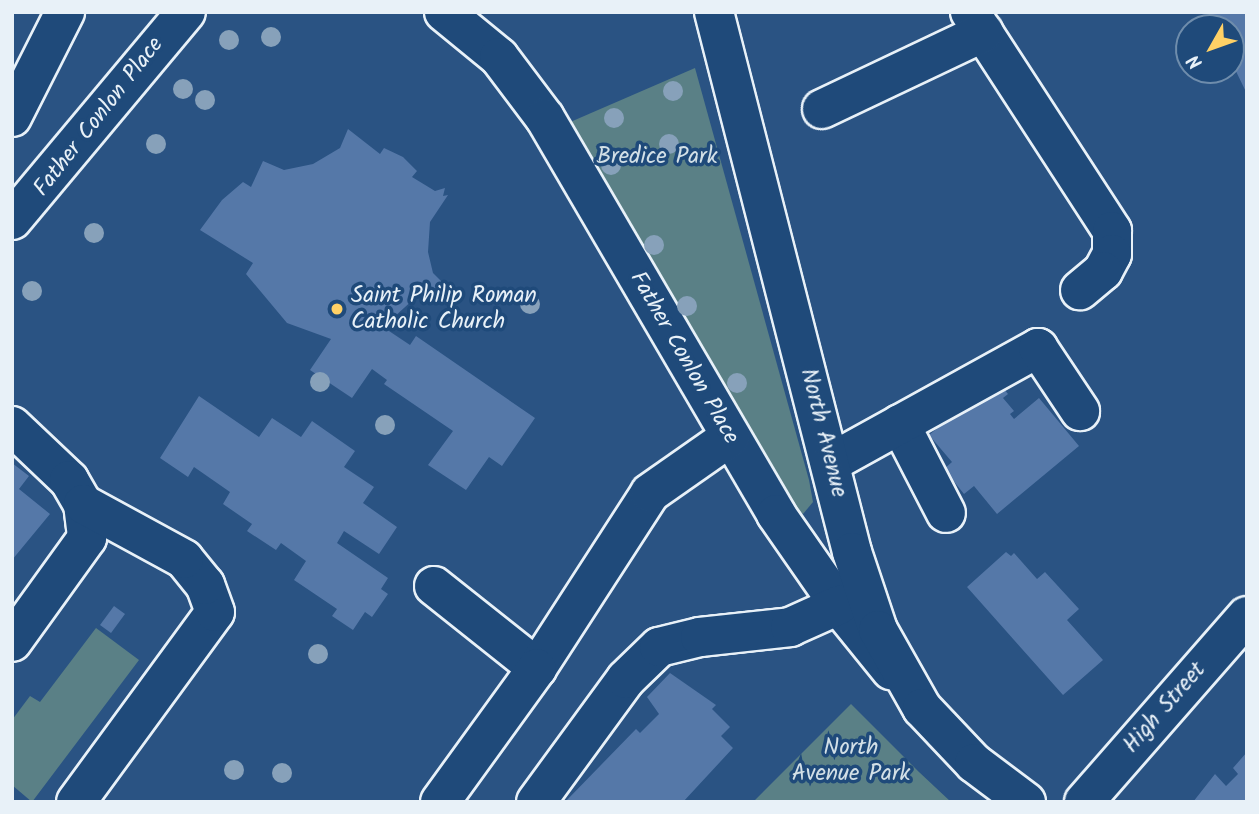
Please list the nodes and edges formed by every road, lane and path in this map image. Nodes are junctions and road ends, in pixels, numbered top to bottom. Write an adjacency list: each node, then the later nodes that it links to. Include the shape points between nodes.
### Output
1 (65, 12): 7 (street)
2 (186, 12): 8 (street, Father Conlon Place)
3 (444, 12): 13 (street, Father Conlon Place, via 499,57 545,118)
4 (719, 14): 14 (street, North Avenue)
5 (977, 22): 6 (street); 9 (street, via 1112,231 1112,254 1103,271)
6 (822, 109)
7 (12, 117)
8 (12, 220)
9 (1080, 290)
10 (1080, 411): 11 (street, via 1038,348)
11 (900, 424): 14 (street); 16 (street)
12 (12, 426): 15 (street, via 69,480)
13 (730, 437): 18 (street, Father Conlon Place); 21 (street, via 650,494)
14 (830, 463): 22 (street, North Avenue, via 878,630)
15 (83, 504): 20 (street, via 87,538); 23 (street, via 184,559 205,585 215,612)
16 (946, 513)
17 (434, 586): 21 (street)
18 (839, 605): 22 (street, Father Conlon Place); 25 (street, via 790,626 700,636 659,647 626,679)
19 (1247, 616): 27 (street, High Street)
20 (12, 642)
21 (537, 668): 24 (street)
22 (922, 708): 26 (street, North Avenue, via 974,763)
23 (76, 802)
24 (440, 802)
25 (536, 802)
26 (1026, 802)
27 (1084, 802)

